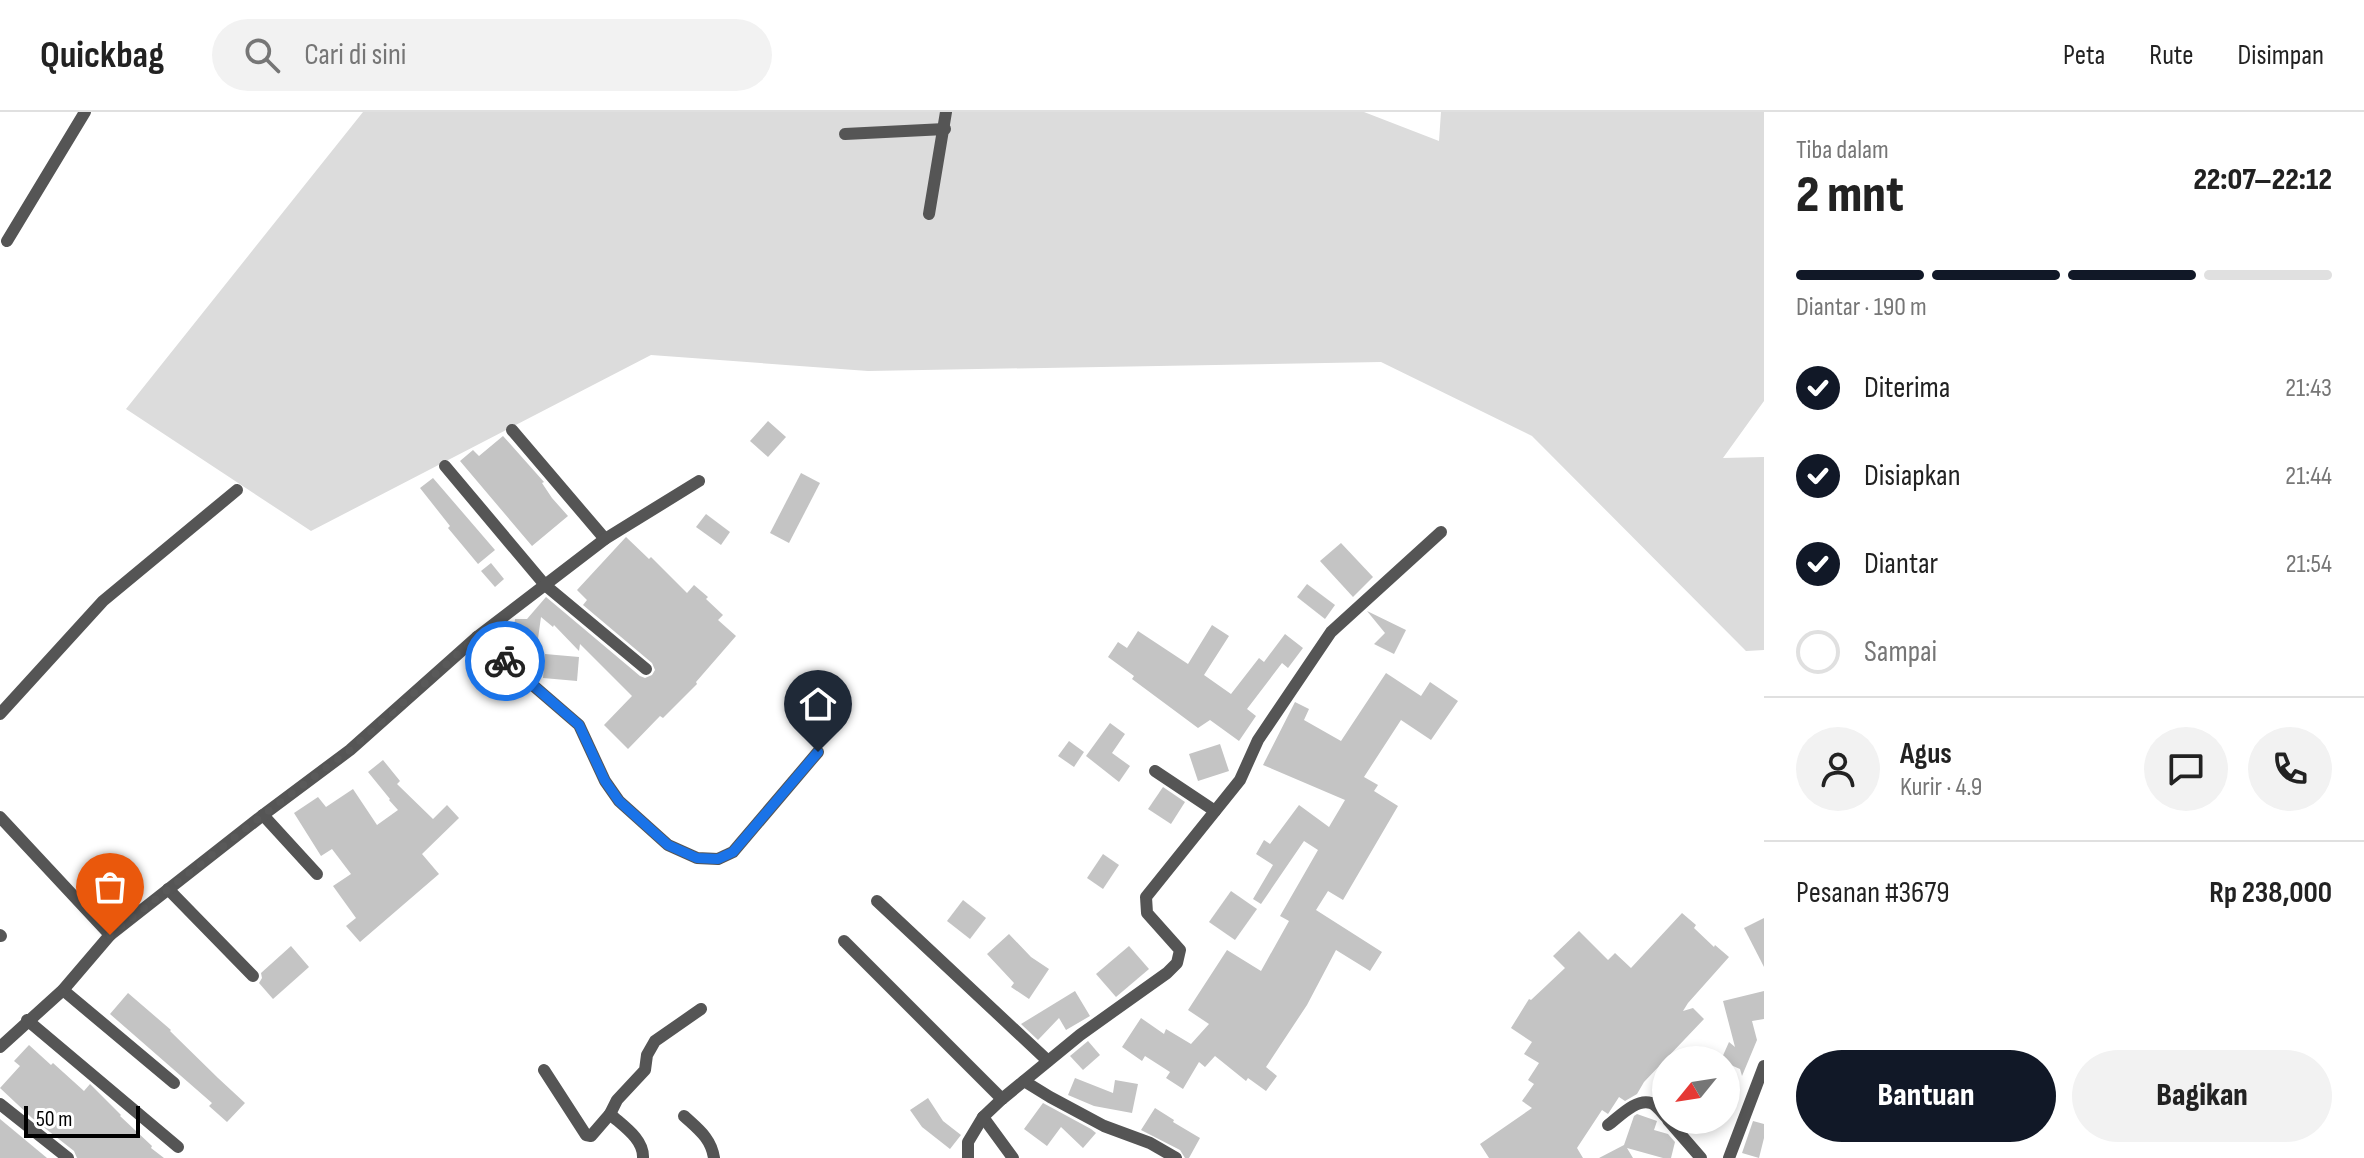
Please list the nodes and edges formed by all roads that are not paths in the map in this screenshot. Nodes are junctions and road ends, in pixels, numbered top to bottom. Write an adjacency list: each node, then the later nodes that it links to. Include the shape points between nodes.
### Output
1 (85, 112): 6 (street)
2 (946, 112): 3 (street)
3 (945, 129): 4 (street); 5 (street)
4 (845, 134)
5 (929, 214)
6 (7, 241)
7 (512, 430): 12 (street)
8 (445, 466): 13 (street)
9 (699, 481): 12 (street)
10 (237, 490): 16 (street, via 103,601)
11 (1441, 532): 19 (street, via 1331,632 1258,740 1240,780)
12 (605, 539): 13 (street)
13 (545, 585): 14 (street); 15 (street)
14 (477, 637): 17 (street, via 579,725 619,801 668,845 697,858 718,859 733,852); 20 (street, via 350,750)
15 (646, 669)
16 (0, 714)
17 (818, 752)
18 (1155, 771): 19 (street)
19 (1215, 811): 32 (street, via 1146,897 1147,913 1180,950 1177,963)
20 (263, 815): 22 (street); 23 (street)
21 (0, 817): 25 (street)
22 (317, 874)
23 (168, 889): 25 (street); 27 (street)
24 (877, 901): 32 (street)
25 (110, 935): 28 (street)
26 (844, 941): 37 (street)
27 (253, 976)
28 (63, 990): 30 (street); 36 (street)
29 (701, 1009): 40 (street, via 655,1041 645,1070)
30 (27, 1020): 31 (street); 45 (street)
31 (0, 1047)
32 (1048, 1061): 35 (street)
33 (1764, 1066): 53 (street)
34 (544, 1070): 40 (street, via 586,1135 595,1134)
35 (1024, 1081): 37 (street); 51 (street)
36 (174, 1083)
37 (1002, 1099): 42 (street)
38 (0, 1104): 46 (street)
39 (1652, 1104): 43 (street, via 1635,1105)
40 (610, 1114): 47 (street, via 637,1139)
41 (684, 1116): 48 (street, via 705,1136)
42 (983, 1117): 49 (street, via 968,1142); 50 (street)
43 (1608, 1125)
44 (1680, 1134): 52 (street)
45 (178, 1147)
46 (68, 1158)
47 (643, 1158)
48 (714, 1158)
49 (968, 1158)
50 (1013, 1158)
51 (1176, 1158)
52 (1701, 1158)
53 (1729, 1158)

